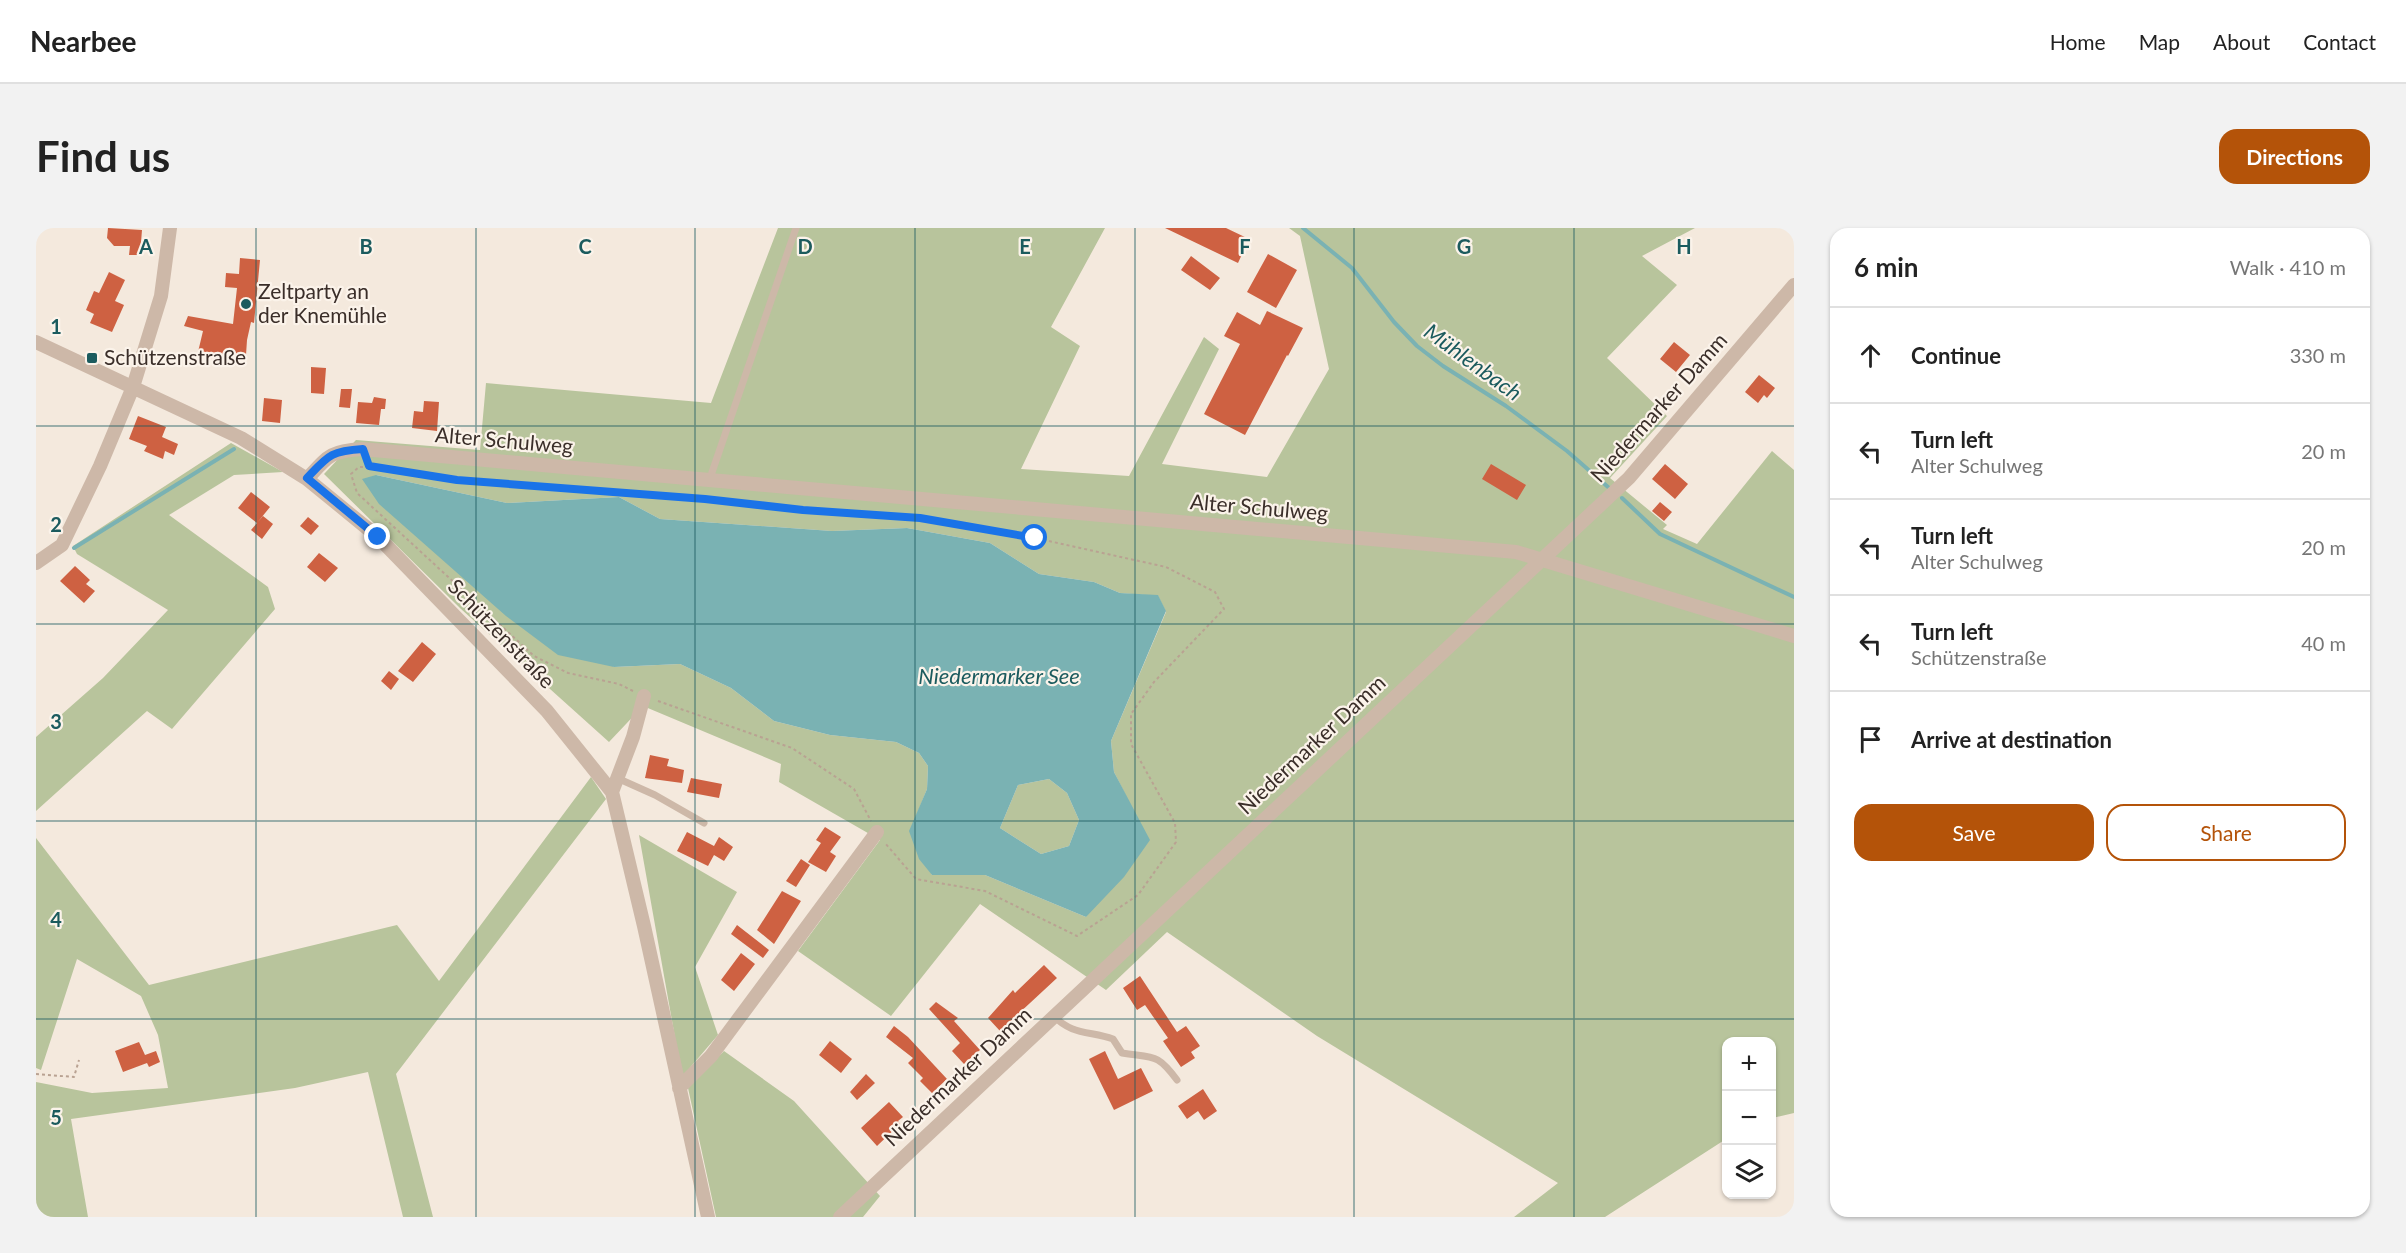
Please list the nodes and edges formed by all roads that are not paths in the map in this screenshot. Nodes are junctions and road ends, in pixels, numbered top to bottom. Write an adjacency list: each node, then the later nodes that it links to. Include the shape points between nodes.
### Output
1 (170, 228): 5 (street, via 161,296)
2 (796, 228): 7 (lane)
3 (1794, 285): 8 (street, Niedermarker Damm, via 1629,478)
4 (36, 342): 5 (street, Schützenstraße)
5 (133, 387): 6 (street, Schützenstraße, via 241,438); 9 (street, via 62,545)
6 (307, 478): 7 (street, Alter Schulweg, via 329,455 363,449); 13 (street, Schützenstraße, via 378,537 523,686)
7 (709, 481): 8 (street, Alter Schulweg, via 1516,552)
8 (1543, 558): 10 (street, Alter Schulweg); 16 (street, Niedermarker Damm)
9 (36, 562)
10 (1794, 636)
11 (644, 696): 12 (street)
12 (617, 778): 13 (street); 14 (lane)
13 (612, 792): 18 (street, Schützenstraße)
14 (704, 823)
15 (877, 832): 18 (street, via 711,1056)
16 (1054, 1016): 17 (lane, via 1070,1029 1113,1039 1122,1053 1164,1061); 20 (street, Niedermarker Damm)
17 (1177, 1080)
18 (679, 1088): 19 (street, Schützenstraße)
19 (708, 1217)
20 (840, 1217)

